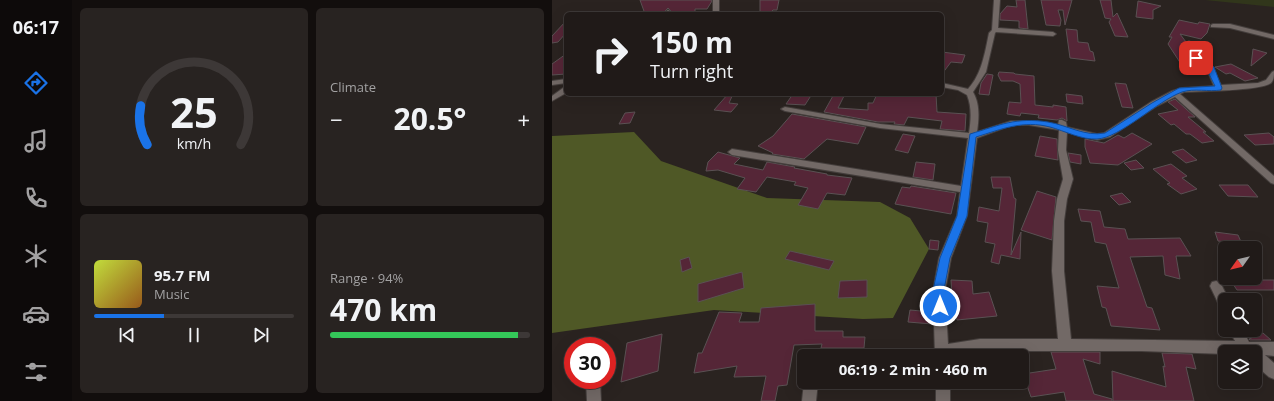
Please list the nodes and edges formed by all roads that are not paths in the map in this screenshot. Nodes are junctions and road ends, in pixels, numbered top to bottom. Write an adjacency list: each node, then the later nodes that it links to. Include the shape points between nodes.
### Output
1 (716, 0): 3 (street)
2 (997, 0): 5 (street)
3 (716, 12)
4 (1213, 26): 7 (street, via 1230,26)
5 (995, 30): 6 (street); 15 (street, via 992,33 987,60 976,86)
6 (1053, 34)
7 (1274, 37)
8 (1189, 43): 13 (street, via 1196,58 1212,69)
9 (1274, 73): 13 (street, via 1269,81 1259,85)
10 (564, 81): 11 (street)
11 (552, 82)
12 (944, 85): 15 (street)
13 (1219, 88): 16 (street)
14 (564, 91): 17 (street)
15 (969, 92): 20 (street, via 974,105)
16 (1175, 92): 19 (street, via 1107,135 1097,137); 22 (street)
17 (552, 99)
18 (785, 109): 20 (street, via 880,126)
19 (1063, 126): 20 (street, via 1029,122 1011,123); 26 (street, via 1062,150 1068,179 1059,221 1058,271)
20 (973, 136): 23 (street)
21 (732, 152): 23 (street)
22 (1274, 181)
23 (966, 190): 27 (street, via 962,216 945,258 939,290)
24 (1216, 286): 25 (street)
25 (1219, 293)
26 (1065, 345): 28 (street, via 980,345); 31 (street)
27 (942, 349)
28 (963, 349)
29 (1274, 349): 30 (street)
30 (1262, 350)
31 (1218, 351)
32 (1262, 362): 33 (street)
33 (1274, 372)
34 (593, 389): 37 (street)
35 (810, 389): 38 (street)
36 (943, 389): 39 (street)
37 (594, 401)
38 (809, 401)
39 (943, 401)

